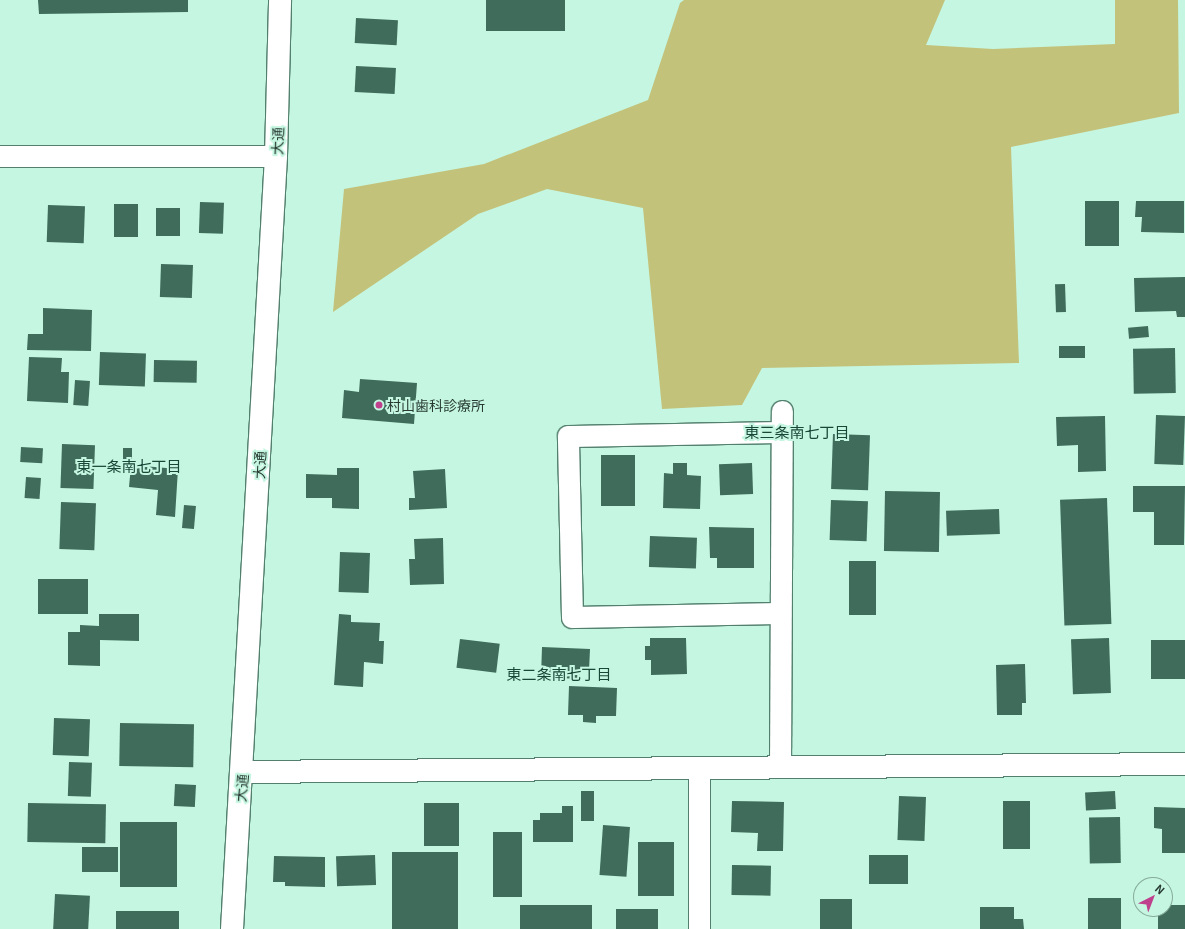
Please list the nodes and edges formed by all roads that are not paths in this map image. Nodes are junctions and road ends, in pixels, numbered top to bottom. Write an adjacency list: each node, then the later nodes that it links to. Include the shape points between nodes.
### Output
1 (280, 0): 3 (street, 大通)
2 (0, 156): 3 (street)
3 (276, 156): 10 (street, 大通)
4 (782, 411): 5 (street)
5 (781, 432): 6 (street); 6 (street, via 568,436 572,617)
6 (780, 613): 8 (street)
7 (1185, 764): 8 (street)
8 (780, 767): 9 (street)
9 (699, 768): 10 (street); 12 (street)
10 (243, 772): 11 (street, 大通)
11 (232, 929)
12 (699, 929)

